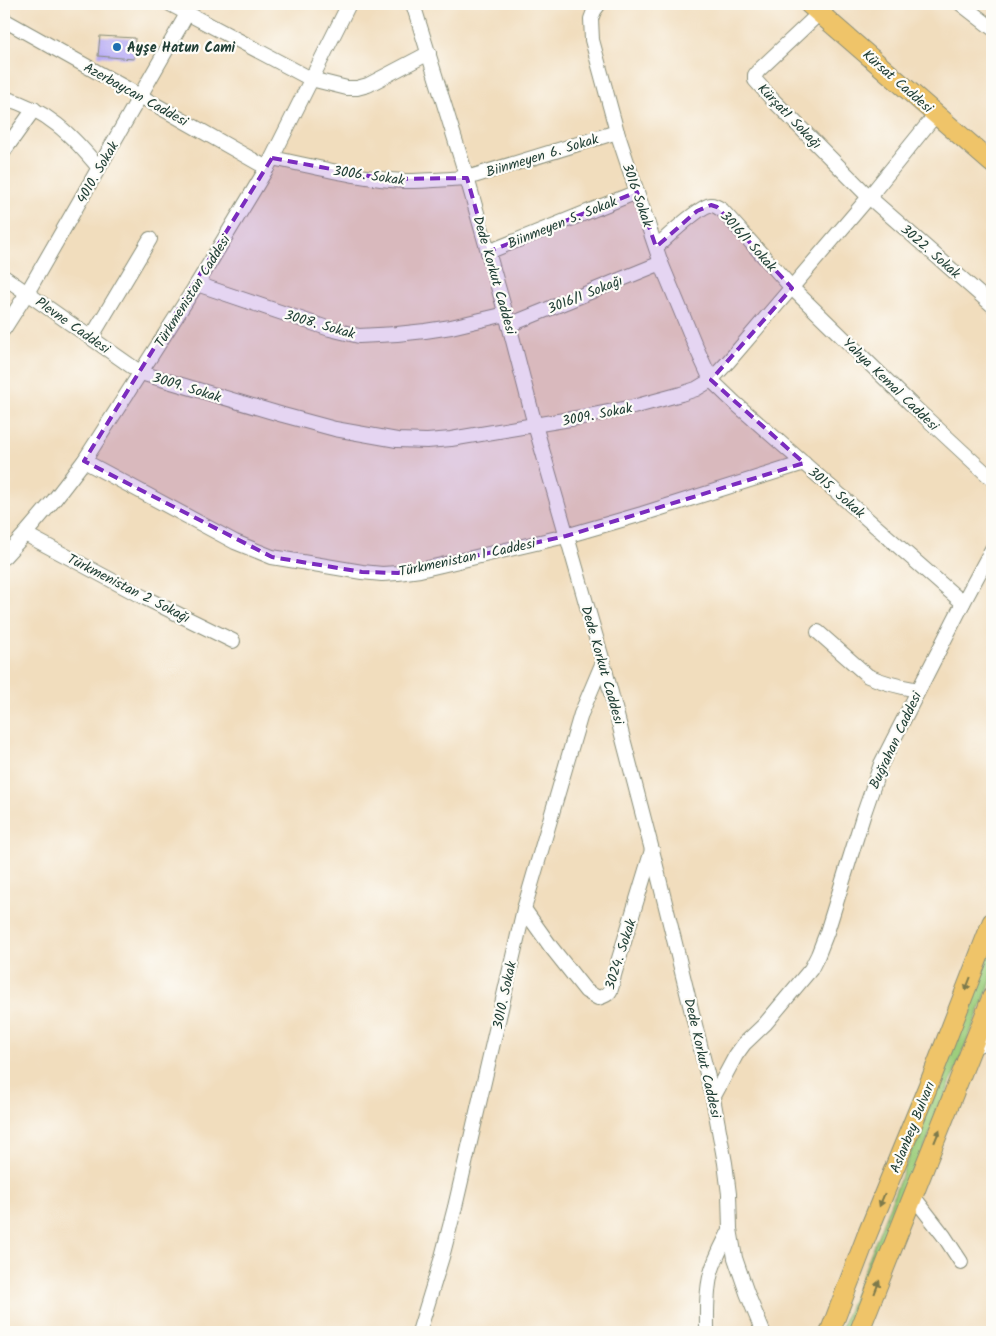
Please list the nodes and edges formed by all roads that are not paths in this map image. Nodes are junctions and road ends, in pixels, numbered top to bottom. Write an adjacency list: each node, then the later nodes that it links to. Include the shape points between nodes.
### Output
1 (170, 4): 7 (street)
2 (413, 4): 10 (street, Dede Korkut Caddesi)
3 (599, 4): 16 (street, 3016 Sokak, via 591,19 592,40)
4 (961, 4): 9 (street)
5 (345, 6): 11 (street, Türkmenistan Caddesi)
6 (819, 7): 15 (main road, Kürsat Caddesi); 23 (street, Kürşat1 Sokağı, via 758,71 755,80)
7 (187, 14): 11 (street); 12 (street, 4010. Sokak)
8 (4, 20): 12 (street, Azerbaycan Caddesi)
9 (992, 28)
10 (429, 53): 11 (street, via 357,88); 21 (street, Dede Korkut Caddesi)
11 (311, 79): 19 (street, Türkmenistan Caddesi)
12 (140, 96): 19 (street, Azerbaycan Caddesi); 20 (street, 4010. Sokak)
13 (4, 98): 14 (street)
14 (34, 109): 17 (street); 20 (street, via 66,131)
15 (936, 114): 18 (main road, Kürsat Caddesi); 23 (street, 3009. Sokak)
16 (617, 132): 21 (street, Biinmeyen 6. Sokak); 22 (street, 3016 Sokak)
17 (4, 151)
18 (990, 158)
19 (270, 163): 21 (street, 3006. Sokak, via 385,179); 29 (street, Türkmenistan Caddesi)
20 (99, 168): 31 (street, 4010. Sokak)
21 (467, 178): 26 (street, Dede Korkut Caddesi)
22 (636, 192): 25 (street, 3016 Sokak); 26 (street, Biinmeyen 5. Sokak)
23 (869, 197): 30 (street, 3009. Sokak); 32 (street, 3022. Sokak)
24 (150, 240): 35 (street)
25 (656, 246): 27 (street, 3016 Sokak); 30 (street, 3016/1 Sokak, via 697,211 711,205 722,210)
26 (488, 252): 33 (street, Dede Korkut Caddesi)
27 (662, 263): 33 (street, 3016/1 Sokağı); 37 (street, 3016 Sokak)
28 (4, 277): 31 (street, Plevne Caddesi)
29 (197, 284): 33 (street, 3008. Sokak, via 359,336 425,331); 36 (street, Türkmenistan Caddesi)
30 (792, 288): 37 (street, 3009. Sokak); 41 (street, Yahya Kemal Caddesi)
31 (27, 293): 34 (street, 4010. Sokak); 35 (street, Plevne Caddesi)
32 (992, 305)
33 (507, 319): 38 (street, Dede Korkut Caddesi)
34 (4, 329)
35 (92, 338): 36 (street, Plevne Caddesi)
36 (141, 373): 38 (street, 3009. Sokak, via 335,429 398,440 451,439); 39 (street, Türkmenistan Caddesi)
37 (711, 380): 38 (street, 3009. Sokak, via 696,389 663,399); 40 (street, 3015. Sokak)
38 (535, 425): 43 (street, Dede Korkut Caddesi)
39 (84, 461): 42 (street, Türkmenistan Caddesi); 43 (street, Türkmenistan 1 Caddesi, via 255,551 272,557 362,572 382,574 420,570)
40 (804, 463): 43 (street, Türkmenistan 1 Caddesi); 46 (street, 3015. Sokak)
41 (992, 480)
42 (25, 534): 45 (street, Türkmenistan Caddesi); 48 (street, Türkmenistan 2 Sokağı)
43 (566, 536): 49 (street, Dede Korkut Caddesi)
44 (992, 549): 46 (street, Buğrahan Caddesi)
45 (4, 557)
46 (963, 603): 50 (street, Buğrahan Caddesi)
47 (818, 632): 50 (street, via 868,676)
48 (233, 641)
49 (603, 662): 51 (street, Dede Korkut Caddesi); 52 (street, 3010. Sokak, via 581,714)
50 (918, 690): 57 (street, Buğrahan Caddesi, via 881,764 827,932 811,969 744,1044)
51 (652, 850): 52 (street, 3024. Sokak, via 607,996 598,998 586,991); 57 (street, Dede Korkut Caddesi)
52 (524, 909): 61 (street, 3010. Sokak, via 455,1207)
53 (992, 922): 64 (main road, Aslanbey Bulvarı, one-way to 64)
54 (992, 997): 56 (main road, Aslanbey Bulvarı)
55 (992, 1040): 56 (street)
56 (972, 1047): 58 (main road, Aslanbey Bulvarı, one-way to 56)
57 (713, 1098): 59 (street, Dede Korkut Caddesi, via 725,1163)
58 (913, 1196): 60 (street); 65 (main road, Aslanbey Bulvarı, one-way to 58)
59 (730, 1229): 62 (street, via 711,1274); 63 (street, Dede Korkut Caddesi, via 738,1269)
60 (961, 1262)
61 (419, 1332)
62 (707, 1332)
63 (763, 1332)
64 (830, 1332)
65 (859, 1332)

